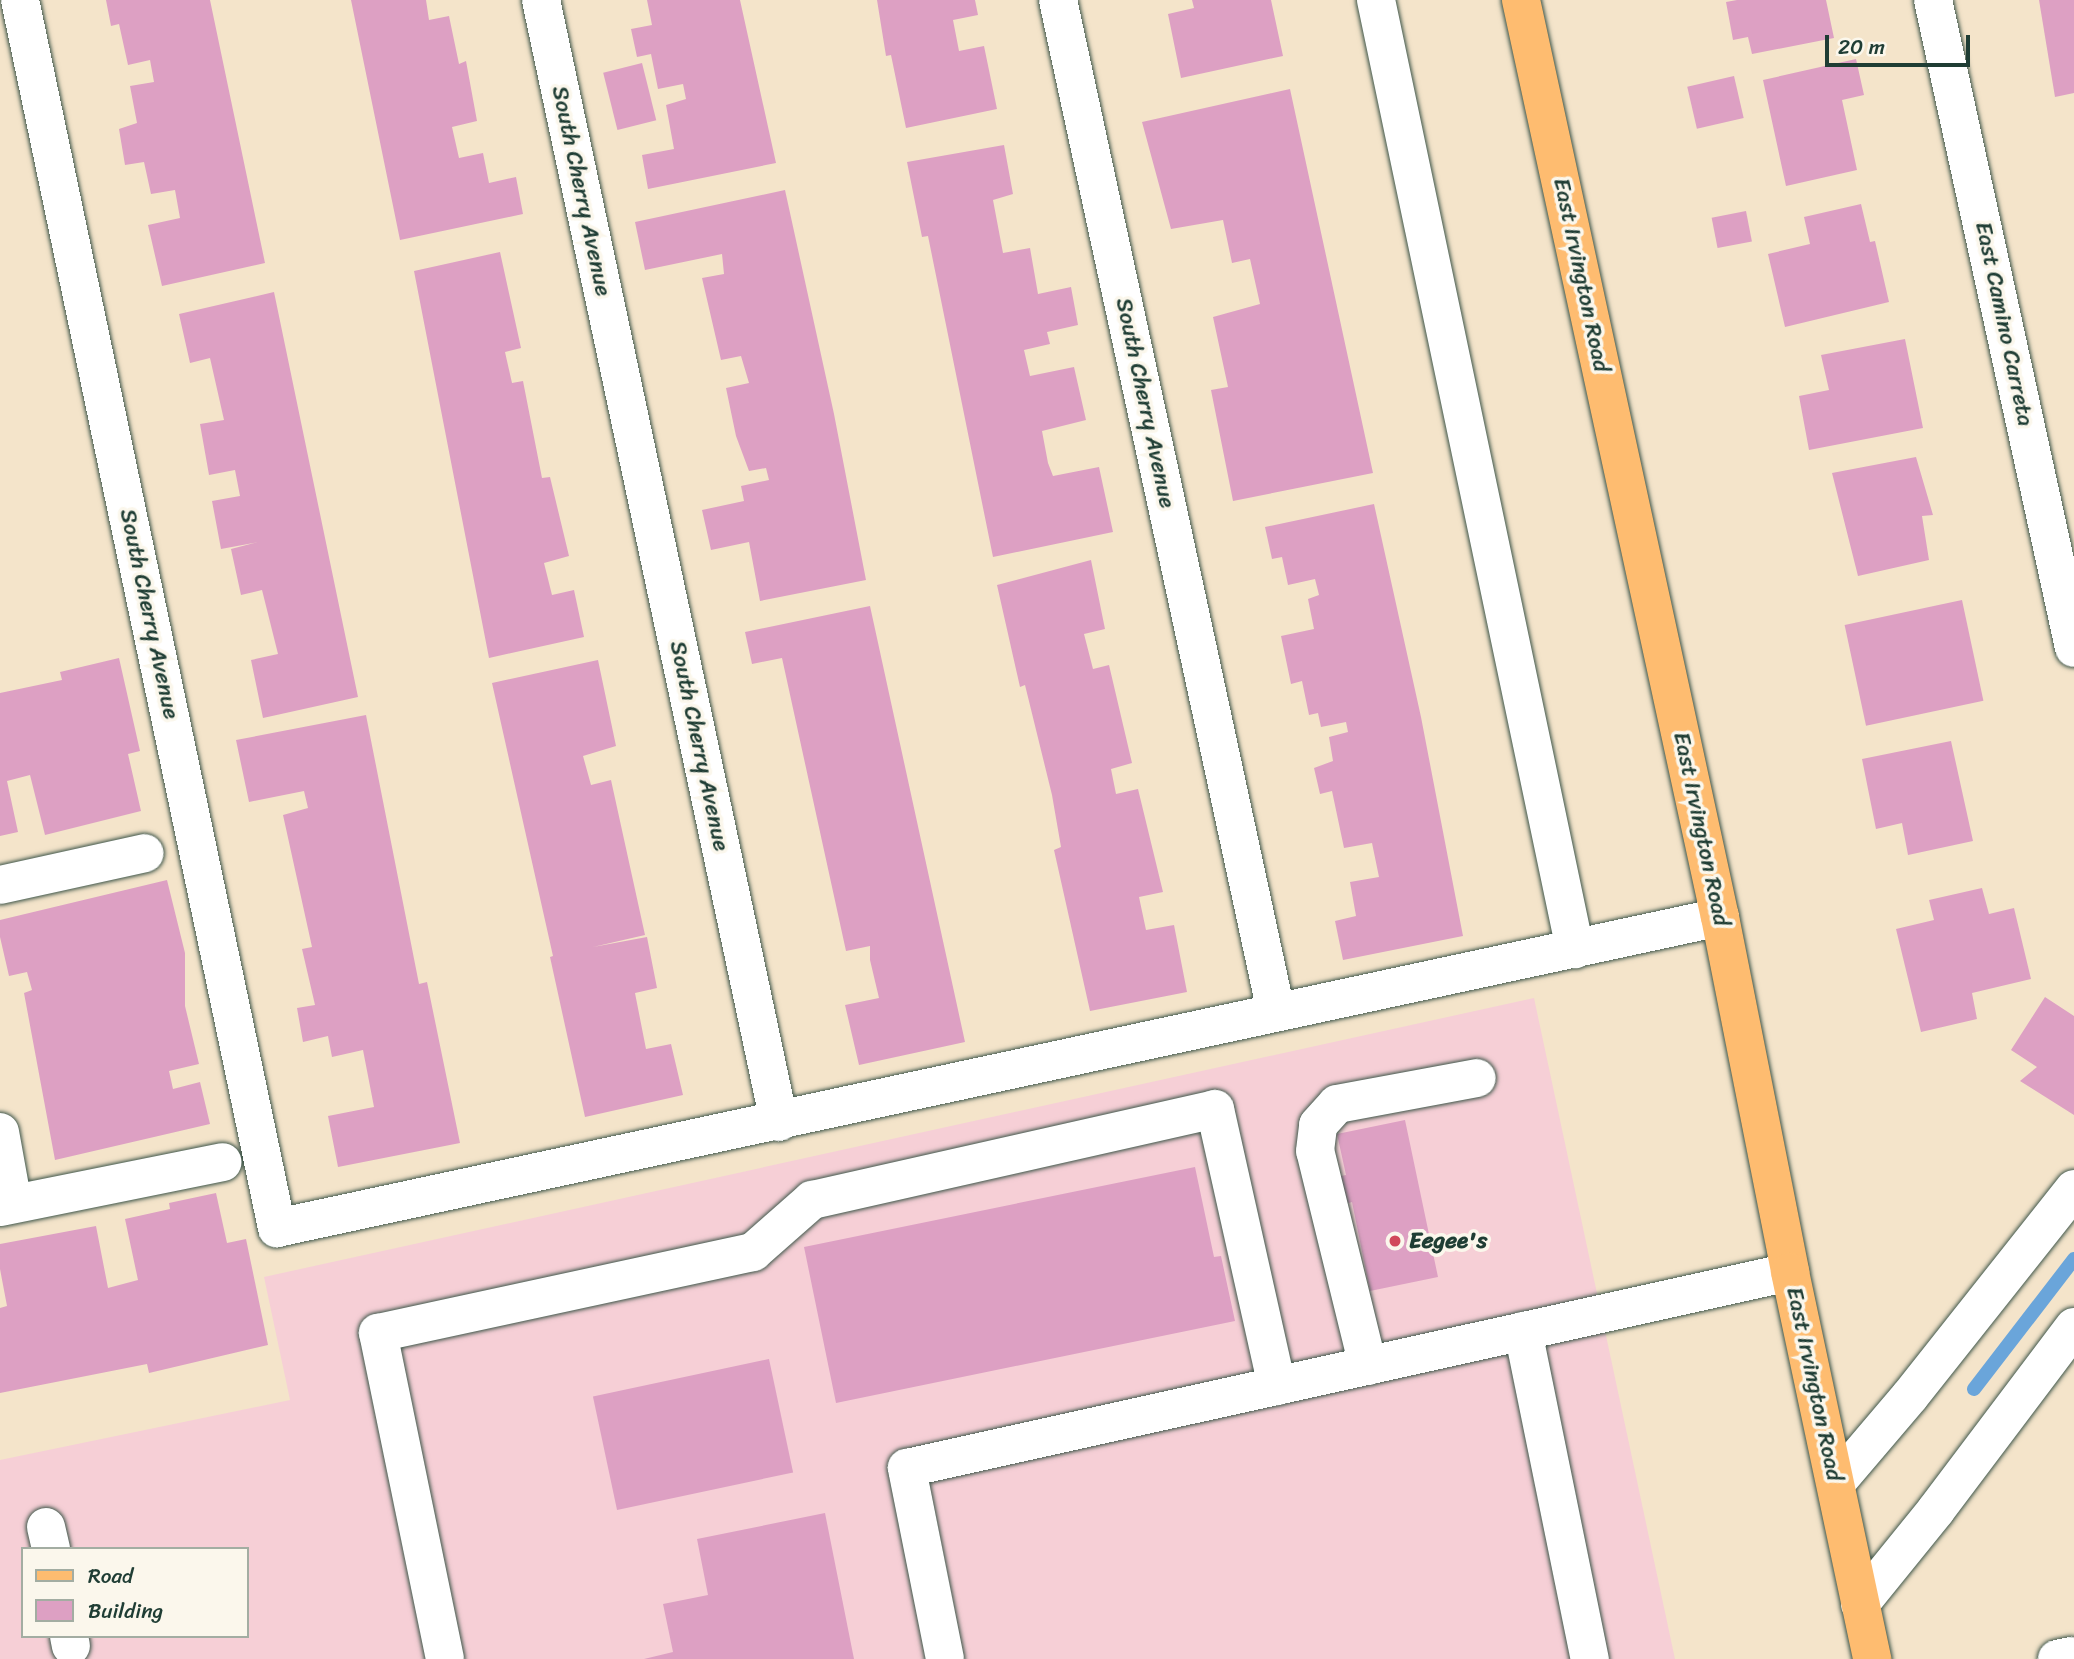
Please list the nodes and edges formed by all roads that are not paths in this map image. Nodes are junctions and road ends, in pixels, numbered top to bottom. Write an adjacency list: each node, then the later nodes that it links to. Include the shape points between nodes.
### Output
1 (20, 0): 14 (street, South Cherry Avenue, via 277,1228)
2 (541, 0): 14 (street, South Cherry Avenue)
3 (1058, 0): 12 (street, South Cherry Avenue)
4 (1376, 0): 11 (street)
5 (1521, 0): 10 (main road, East Irvington Road)
6 (1934, 0): 7 (street, East Camino Carreta)
7 (2074, 648)
8 (145, 853): 9 (street)
9 (0, 885)
10 (1720, 917): 11 (street); 19 (main road, East Irvington Road)
11 (1575, 949): 12 (street)
12 (1276, 1012): 14 (street)
13 (1477, 1078): 22 (street, via 1337,1104 1318,1125 1315,1151)
14 (779, 1122)
15 (0, 1132): 18 (street)
16 (223, 1162): 18 (street)
17 (2074, 1189): 24 (street)
18 (7, 1206)
19 (1790, 1272): 21 (street); 24 (main road, East Irvington Road)
20 (2074, 1327): 25 (street)
21 (1523, 1331): 22 (street); 28 (street)
22 (1367, 1366): 23 (street)
23 (1277, 1386): 26 (street, via 1214,1109 812,1200 753,1252 378,1333); 27 (street, via 907,1468)
24 (1836, 1483): 25 (main road, East Irvington Road)
25 (1860, 1604): 29 (main road, East Irvington Road)
26 (445, 1659)
27 (945, 1659)
28 (1590, 1659)
29 (1872, 1659)

